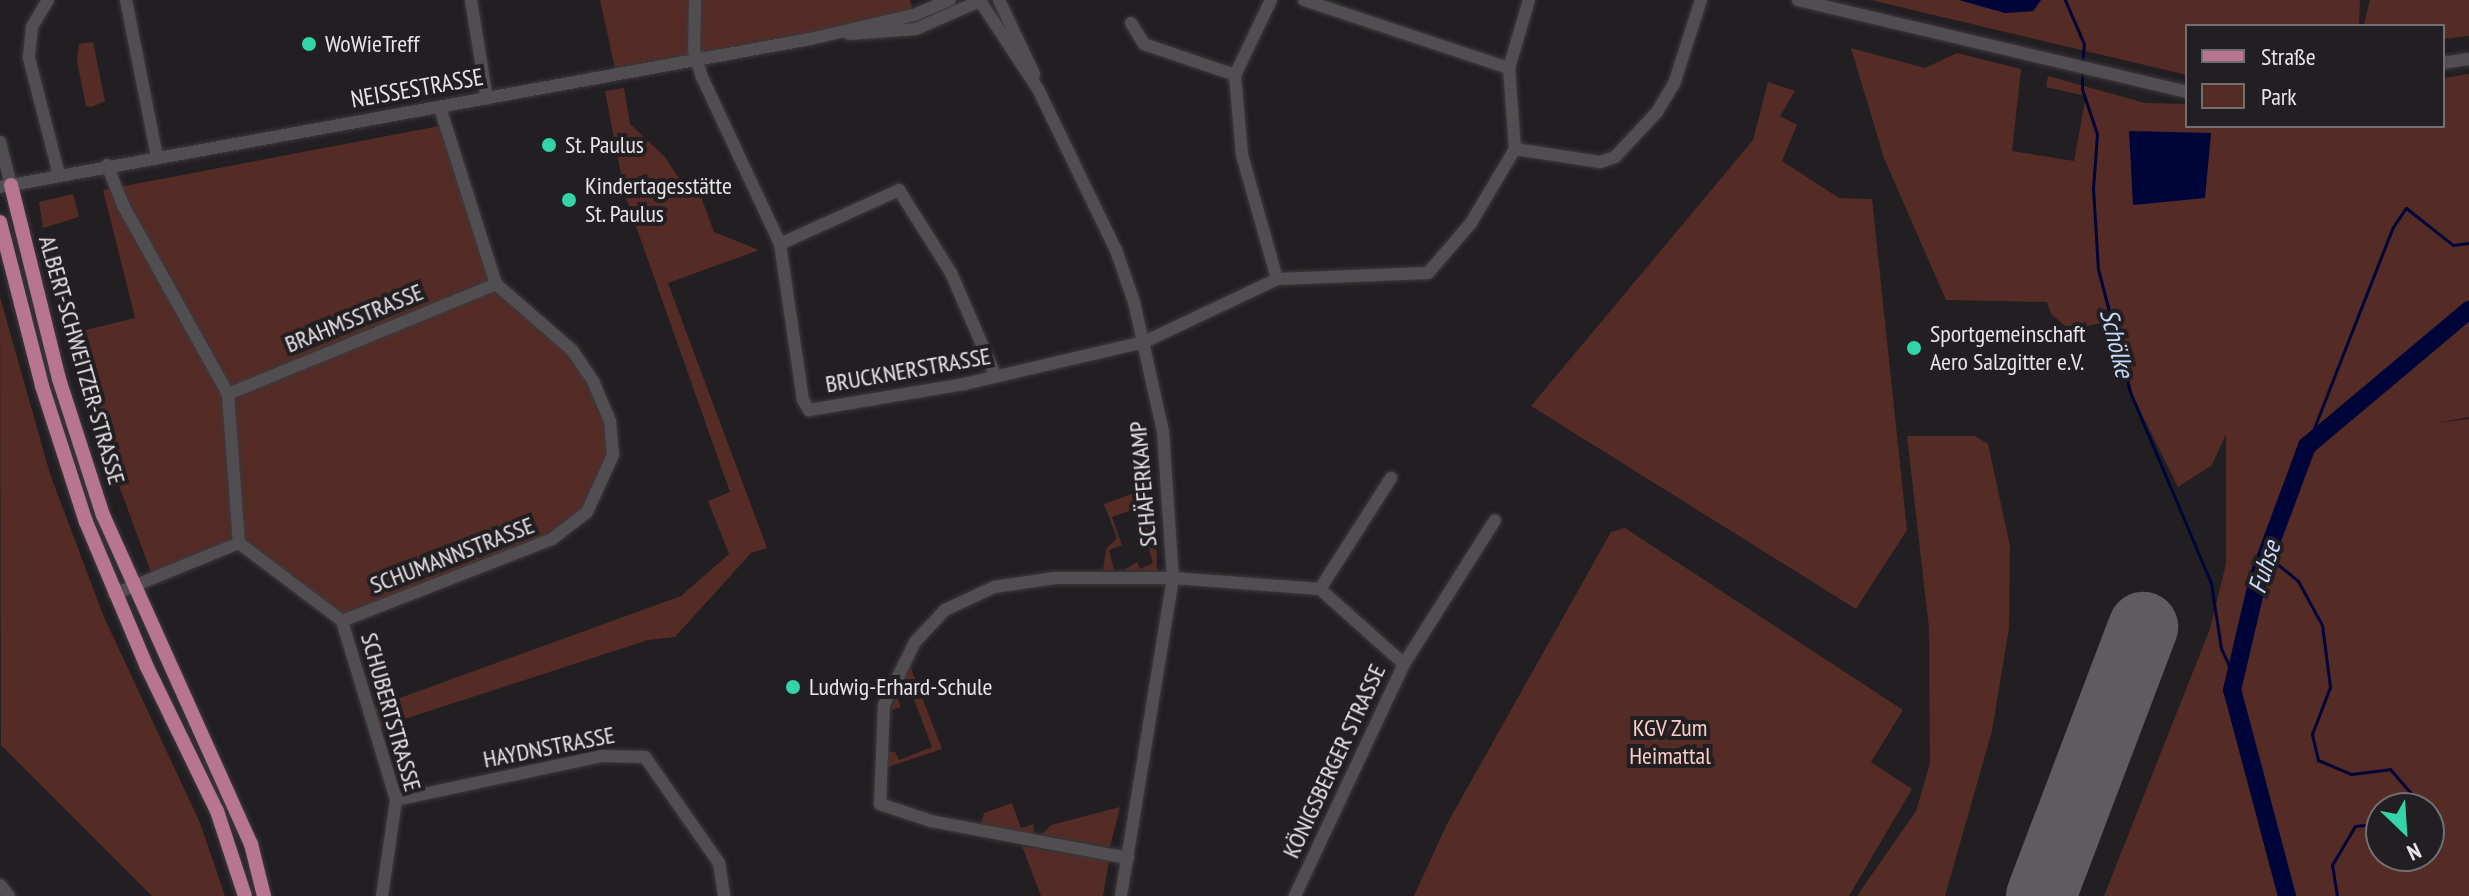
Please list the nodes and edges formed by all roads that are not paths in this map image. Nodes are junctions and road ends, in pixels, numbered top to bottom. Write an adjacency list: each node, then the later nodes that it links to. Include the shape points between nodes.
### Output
1 (48, 0): 29 (street, via 32,27 29,58)
2 (126, 0): 27 (street)
3 (471, 0): 23 (street)
4 (695, 0): 16 (street)
5 (950, 0): 13 (street, NEISSESTRASSE)
6 (981, 0): 15 (street, NEISSESTRASSE, via 916,29); 21 (street, SCHÄFERKAMP)
7 (999, 0): 21 (street, SCHÄFERKAMP)
8 (1271, 0): 20 (street)
9 (1304, 0): 19 (street)
10 (1529, 0): 19 (street)
11 (1701, 0): 26 (street, via 1690,48 1674,84 1657,112 1615,157 1600,162)
12 (1798, 0): 22 (street)
13 (912, 8): 15 (street, NEISSESTRASSE)
14 (1131, 23): 20 (street, via 1144,44)
15 (841, 33): 16 (street, NEISSESTRASSE)
16 (696, 58): 23 (street, NEISSESTRASSE); 32 (street, BRUCKNERSTRASSE)
17 (2469, 59): 18 (street)
18 (2445, 63)
19 (1509, 68): 26 (street)
20 (1235, 75): 33 (street, via 1242,155)
21 (1038, 89): 35 (street, SCHÄFERKAMP, via 1116,250)
22 (2185, 92)
23 (487, 99): 24 (street, NEISSESTRASSE)
24 (440, 107): 27 (street, NEISSESTRASSE); 34 (street)
25 (0, 142): 30 (street, ALBERT-SCHWEITZER-STRASSE)
26 (1515, 149): 33 (street, via 1465,231 1428,273)
27 (157, 156): 28 (street, NEISSESTRASSE)
28 (107, 165): 29 (street, NEISSESTRASSE); 37 (street, via 124,207)
29 (59, 175): 30 (street, NEISSESTRASSE)
30 (5, 186): 42 (main road, ALBERT-SCHWEITZER-STRASSE, via 59,379)
31 (0, 222): 44 (main road, ALBERT-SCHWEITZER-STRASSE, via 61,449)
32 (780, 244): 36 (street, via 899,190 951,273); 36 (street, BRUCKNERSTRASSE, via 803,400 809,410)
33 (1277, 279): 35 (street, BRUCKNERSTRASSE)
34 (496, 284): 37 (street, BRAHMSSTRASSE); 45 (street, SCHUMANNSTRASSE, via 572,350 593,381 610,421 613,455 600,492 573,525 533,550)
35 (1144, 342): 36 (street, BRUCKNERSTRASSE); 41 (street, SCHÄFERKAMP, via 1163,432)
36 (996, 377)
37 (228, 394): 40 (street)
38 (1391, 478): 43 (street)
39 (1495, 520): 46 (street)
40 (239, 543): 42 (street); 45 (street, SCHUBERTSTRASSE)
41 (1173, 578): 43 (street); 48 (street, SCHÄFERKAMP); 48 (street, via 1055,578 994,587 945,610 915,642 884,705 878,782 885,809)
42 (132, 587): 44 (street); 52 (main road, ALBERT-SCHWEITZER-STRASSE, via 246,831)
43 (1320, 589): 46 (street, KÖNIGSBERGER STRASSE)
44 (114, 594): 51 (main road, ALBERT-SCHWEITZER-STRASSE, via 217,811)
45 (342, 621): 47 (street, SCHUBERTSTRASSE)
46 (1404, 664): 56 (street, KÖNIGSBERGER STRASSE)
47 (396, 800): 53 (street, SCHUBERTSTRASSE); 54 (street, HAYDNSTRASSE, via 602,756 645,757 719,863)
48 (1128, 858): 55 (street, SCHÄFERKAMP)
49 (0, 885): 50 (street)
50 (9, 896)
51 (245, 896)
52 (264, 896)
53 (382, 896)
54 (724, 896)
55 (1121, 896)
56 (1295, 896)

